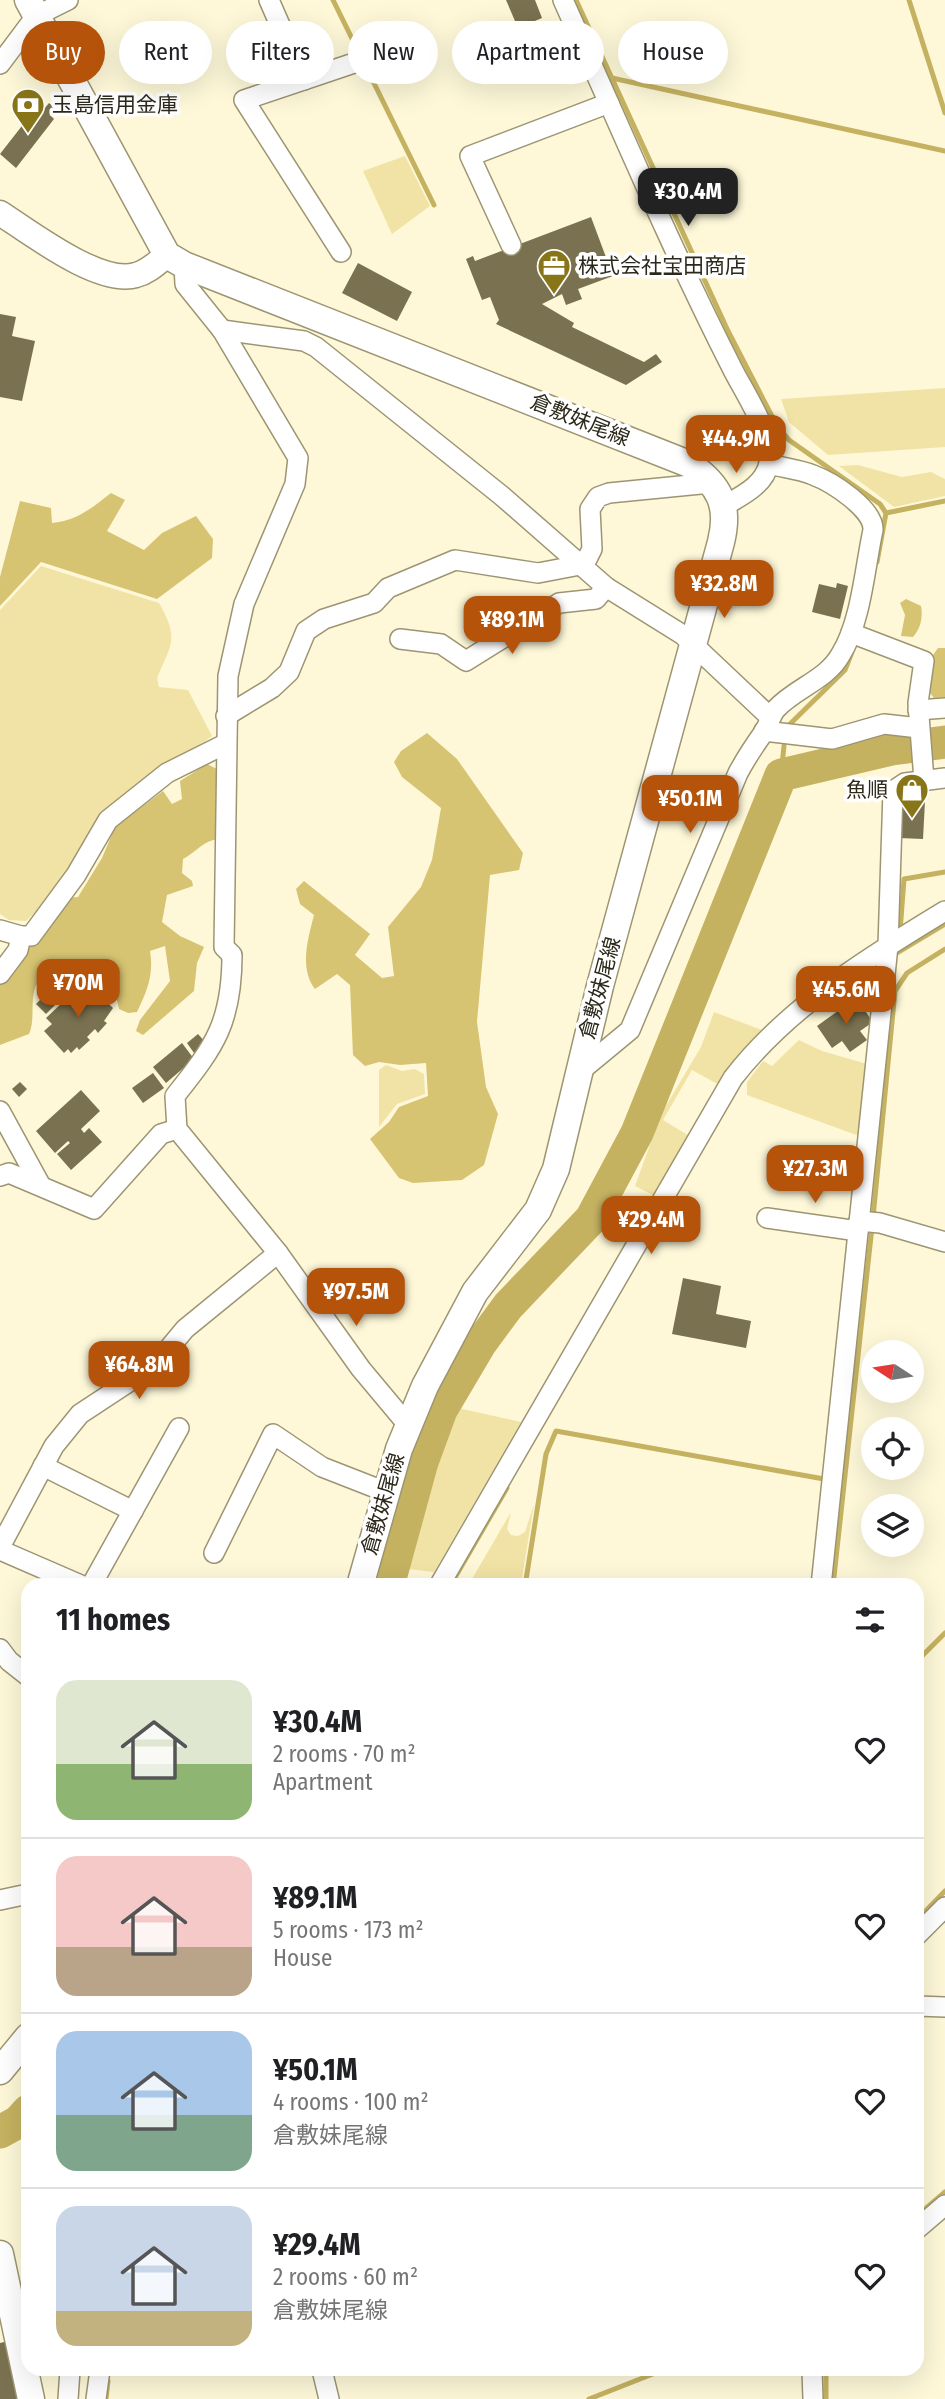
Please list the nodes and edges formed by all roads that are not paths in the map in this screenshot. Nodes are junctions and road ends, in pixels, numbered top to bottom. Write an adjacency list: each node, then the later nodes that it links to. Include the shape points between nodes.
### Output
1 (68, 0): 4 (street)
2 (269, 0): 5 (street)
3 (563, 0): 8 (street)
4 (32, 8): 6 (street); 12 (main road)
5 (278, 21)
6 (0, 64)
7 (292, 84): 11 (street, via 244,100)
8 (609, 103): 10 (street, via 470,156); 14 (street, via 767,440)
9 (0, 214): 12 (street, via 95,272 113,277 133,276)
10 (511, 245)
11 (341, 252)
12 (176, 260): 13 (street, via 186,284); 15 (main road, 倉敷妹尾線, via 679,460)
13 (222, 330): 17 (street, via 304,341 316,347 502,496); 23 (street, via 298,458 295,484 244,604 228,676)
14 (769, 464): 16 (street, via 755,486); 19 (street, via 823,479 872,520)
15 (711, 483): 16 (main road, 倉敷妹尾線); 17 (street, via 598,497 590,509 592,548)
16 (724, 506): 21 (main road, 倉敷妹尾線, via 724,530)
17 (580, 565): 18 (street); 23 (street, via 538,573 455,560 388,589 374,603 324,619 306,631 289,672)
18 (606, 587): 20 (street, via 596,599 559,603 466,661 441,644); 21 (street)
19 (857, 635): 24 (street, via 829,670 778,706); 25 (street, via 924,661)
20 (400, 639)
21 (692, 645): 24 (street); 34 (main road, 倉敷妹尾線)
22 (945, 708): 25 (street)
23 (226, 716): 26 (street)
24 (767, 724): 25 (street, via 832,739 884,724); 34 (street, via 738,773 630,1030)
25 (920, 732): 28 (street)
26 (225, 744): 31 (street, via 167,773 108,820 31,936); 36 (street, via 224,947 232,956 232,992 212,1049 175,1096)
27 (945, 778): 28 (street)
28 (924, 780): 32 (street, via 905,783 893,791)
29 (945, 911): 32 (street)
30 (0, 930): 31 (street)
31 (21, 936): 33 (street, via 18,950)
32 (896, 941): 40 (street); 53 (street, via 787,1020 755,1049 733,1078)
33 (0, 974)
34 (578, 1073): 43 (main road, 倉敷妹尾線, via 556,1169 538,1210 475,1292)
35 (0, 1111): 38 (street)
36 (177, 1129): 38 (street, via 161,1134 94,1209); 42 (street)
37 (0, 1176): 38 (street, via 9,1172)
38 (41, 1186)
39 (767, 1217): 40 (street)
40 (859, 1226): 41 (street, via 880,1223); 54 (street)
41 (945, 1242)
42 (278, 1253): 43 (street, via 361,1369); 45 (street, via 185,1329 156,1364 80,1414)
43 (407, 1424): 46 (main road, 倉敷妹尾線)
44 (179, 1428): 47 (street)
45 (43, 1466): 47 (street); 48 (street)
46 (386, 1492): 49 (street, via 322,1466 273,1434); 52 (main road, 倉敷妹尾線)
47 (133, 1511): 51 (street)
48 (0, 1549): 50 (street)
49 (214, 1553)
50 (65, 1578)
51 (95, 1578)
52 (362, 1578)
53 (444, 1578)
54 (822, 1578)
55 (0, 1649): 56 (street)
56 (21, 1670)
57 (21, 1896): 58 (street)
58 (0, 1900)
59 (945, 1907): 60 (street)
60 (924, 1929)
61 (924, 2006): 62 (street)
62 (945, 2007)
63 (945, 2205): 64 (street)
64 (924, 2223)
65 (0, 2255): 66 (main road)
66 (7, 2325): 67 (main road)
67 (21, 2368)
68 (24, 2376): 73 (main road)
69 (70, 2376): 74 (street)
70 (99, 2376): 75 (street)
71 (322, 2376): 76 (street)
72 (812, 2376): 77 (street)
73 (31, 2399)
74 (68, 2399)
75 (96, 2399)
76 (328, 2399)
77 (813, 2399)

